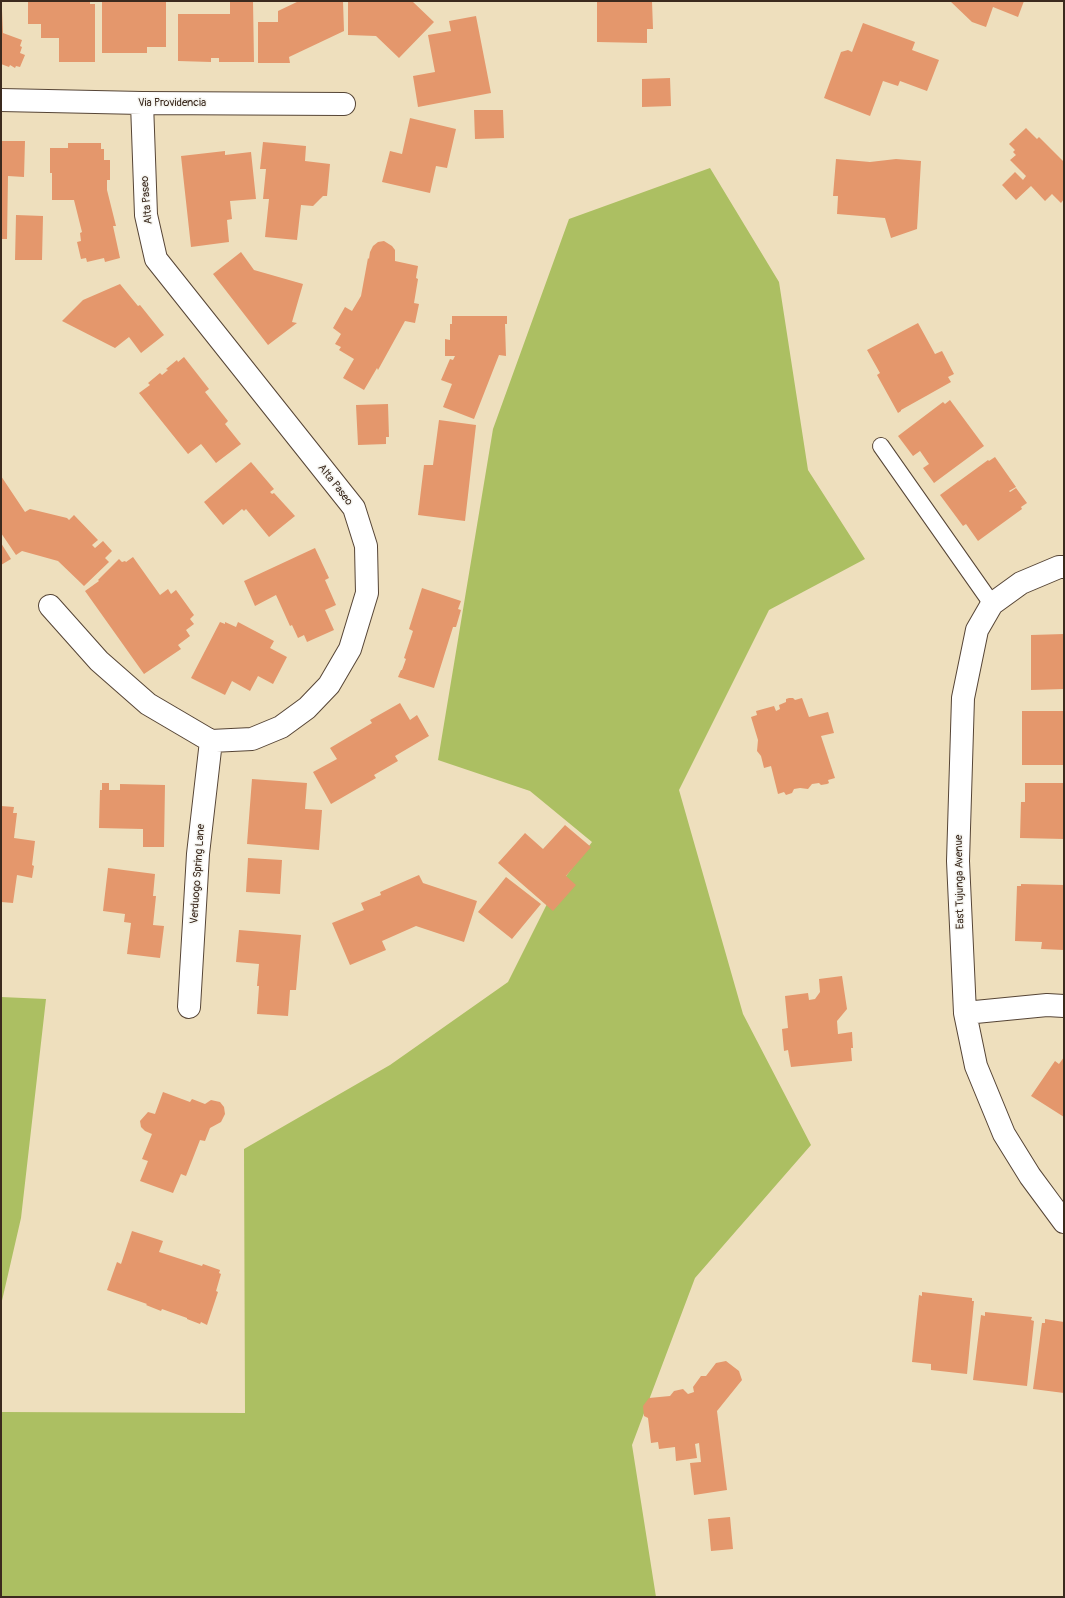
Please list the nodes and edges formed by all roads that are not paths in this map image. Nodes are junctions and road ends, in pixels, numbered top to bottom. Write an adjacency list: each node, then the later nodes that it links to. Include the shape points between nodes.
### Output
1 (1, 100): 2 (street, Via Providencia)
2 (142, 103): 3 (street, Via Providencia); 8 (street, Alta Paseo, via 146,215 156,259 354,508 366,546 367,593 350,649 330,685 307,708 281,727 252,739)
3 (344, 104)
4 (881, 446): 6 (lane)
5 (1064, 567): 6 (street, East Tujunga Avenue, via 1021,583)
6 (992, 604): 11 (street, East Tujunga Avenue, via 977,630 963,698 958,861)
7 (50, 606): 8 (street, via 99,661 148,704)
8 (211, 741): 10 (street, Verduogo Spring Lane, via 198,854)
9 (1064, 1006): 11 (street, via 1047,1005)
10 (189, 1007)
11 (965, 1013): 12 (street, East Tujunga Avenue, via 976,1066 1004,1134 1030,1176)
12 (1064, 1222)

